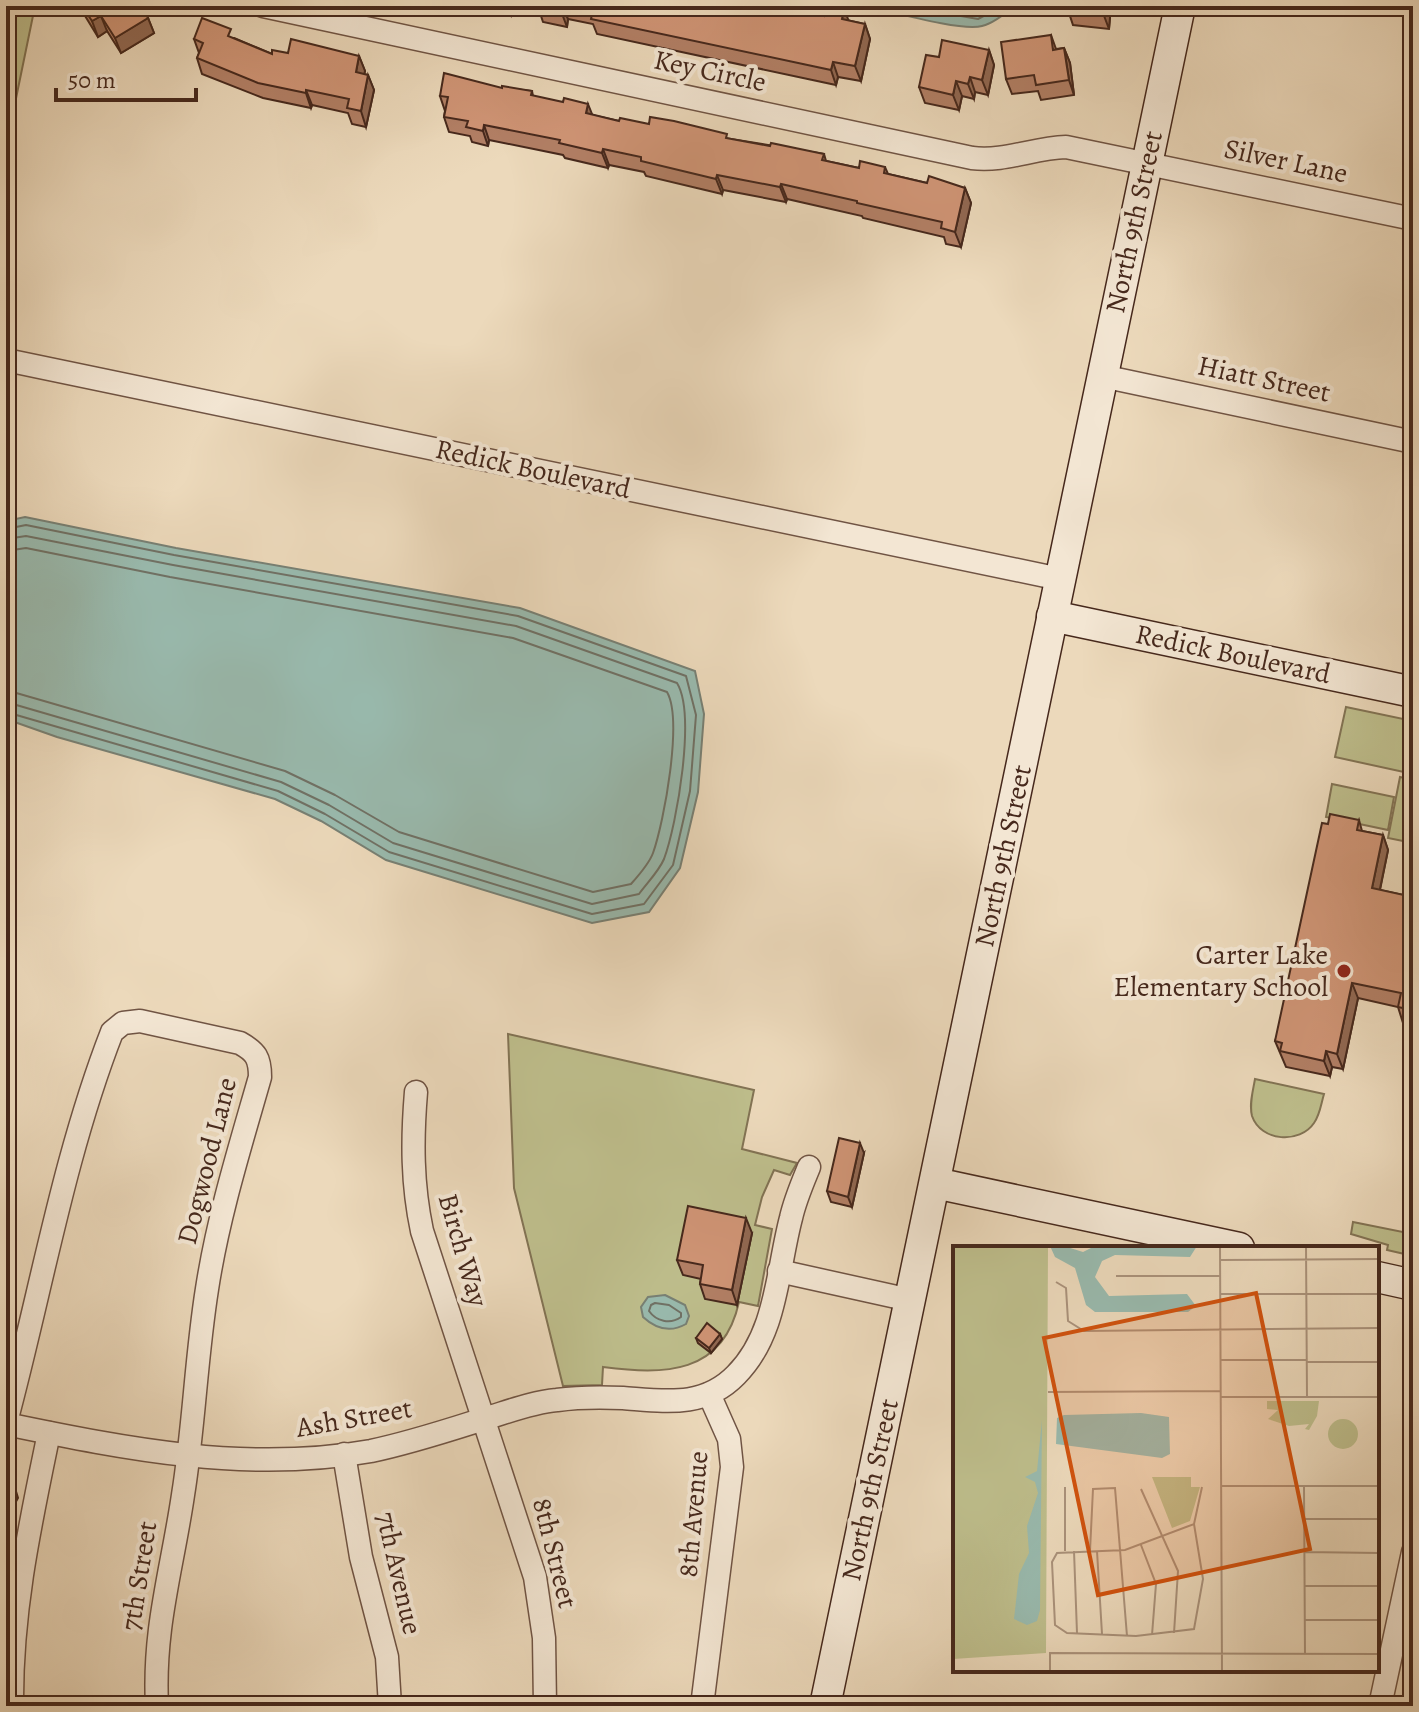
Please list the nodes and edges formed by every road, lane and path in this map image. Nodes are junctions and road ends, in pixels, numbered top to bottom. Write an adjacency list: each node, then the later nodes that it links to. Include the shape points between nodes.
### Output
1 (263, 6): 3 (street, Key Circle, via 972,158 998,160 1066,147)
2 (1180, 6): 3 (street, North 9th Street)
3 (1146, 162): 4 (street, Silver Lane); 6 (street, North 9th Street)
4 (1413, 219)
5 (6, 360): 8 (street, Redick Boulevard)
6 (1102, 376): 7 (street, Hiatt Street); 8 (street, North 9th Street)
7 (1413, 442)
8 (1060, 579): 9 (street, North 9th Street)
9 (1052, 616): 10 (street, Redick Boulevard); 13 (street, North 9th Street)
10 (1413, 692)
11 (416, 1092): 20 (street, Birch Way, via 412,1159 419,1217)
12 (809, 1167): 15 (street)
13 (935, 1183): 14 (street); 18 (street, North 9th Street)
14 (1230, 1246)
15 (779, 1271): 18 (street); 19 (street, via 761,1341 737,1374)
16 (1379, 1277): 17 (street)
17 (1413, 1285)
18 (910, 1300): 31 (street, North 9th Street)
19 (709, 1394): 20 (street, Ash Street, via 672,1402 553,1400); 30 (street, 8th Avenue, via 729,1439 732,1467)
20 (484, 1419): 23 (street, Ash Street, via 417,1440); 29 (street, 8th Street, via 535,1577 544,1638)
21 (6, 1423): 22 (street, Ash Street); 24 (street, Dogwood Lane, via 76,1138 99,1066 112,1032 123,1023 140,1021 240,1043 260,1062 207,1286)
22 (49, 1433): 24 (street, Ash Street); 26 (street, via 22,1560)
23 (344, 1454): 24 (street, Ash Street, via 231,1460); 28 (street, 7th Avenue, via 361,1557 387,1657)
24 (188, 1456): 27 (street, 7th Street, via 160,1616)
25 (1413, 1552): 32 (street)
26 (12, 1706)
27 (157, 1706)
28 (390, 1706)
29 (545, 1706)
30 (702, 1706)
31 (825, 1706)
32 (1380, 1706)

